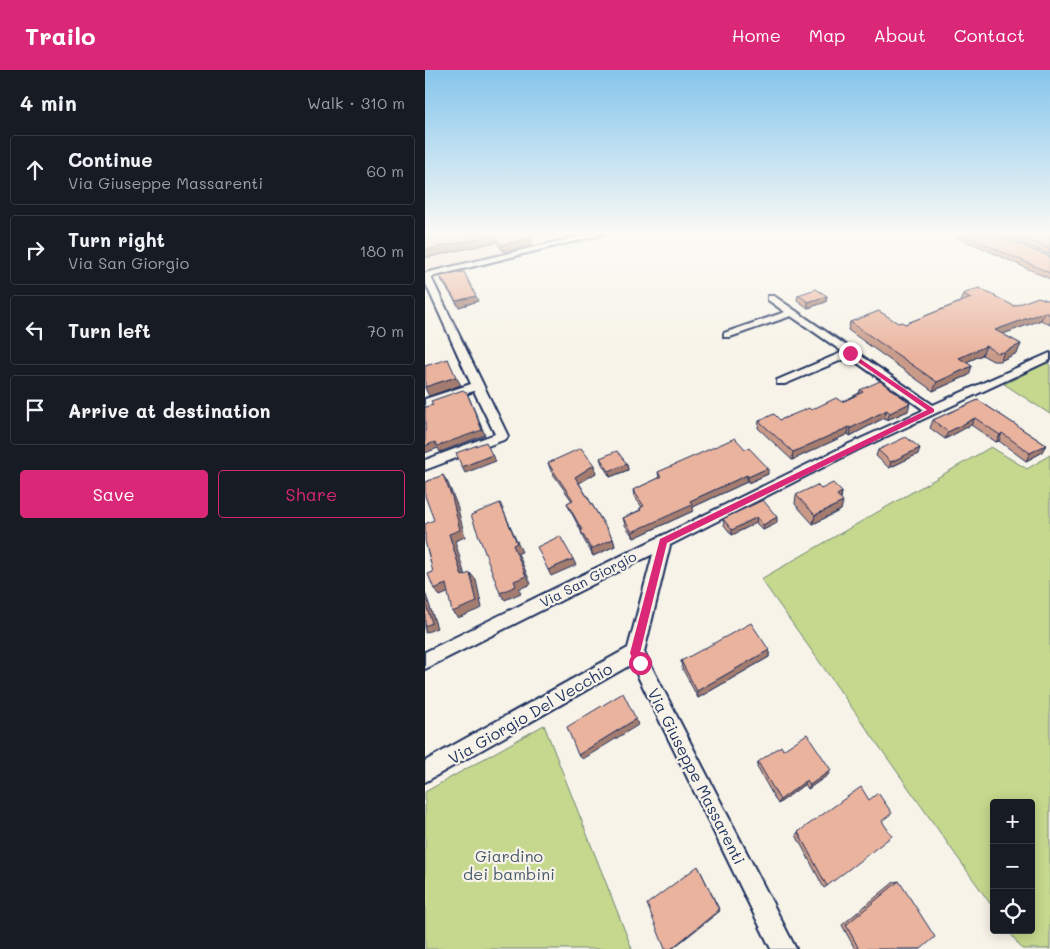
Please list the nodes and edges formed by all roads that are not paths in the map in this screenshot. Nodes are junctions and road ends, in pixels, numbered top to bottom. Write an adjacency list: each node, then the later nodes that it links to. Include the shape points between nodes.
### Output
1 (426, 276): 8 (street)
2 (771, 298): 3 (street)
3 (792, 313): 4 (street); 5 (street)
4 (727, 335)
5 (850, 353): 7 (street); 10 (street)
6 (1050, 356): 10 (street, Via San Giorgio)
7 (781, 382)
8 (477, 386): 9 (street); 11 (street, via 502,436)
9 (425, 403)
10 (931, 410): 12 (street, Via San Giorgio)
11 (425, 465)
12 (663, 541): 13 (street); 14 (street, Via San Giorgio)
13 (635, 653): 15 (street, Via Giorgio Del Vecchio); 16 (street, Via Giuseppe Massarenti)
14 (425, 661)
15 (425, 772)
16 (784, 949)

